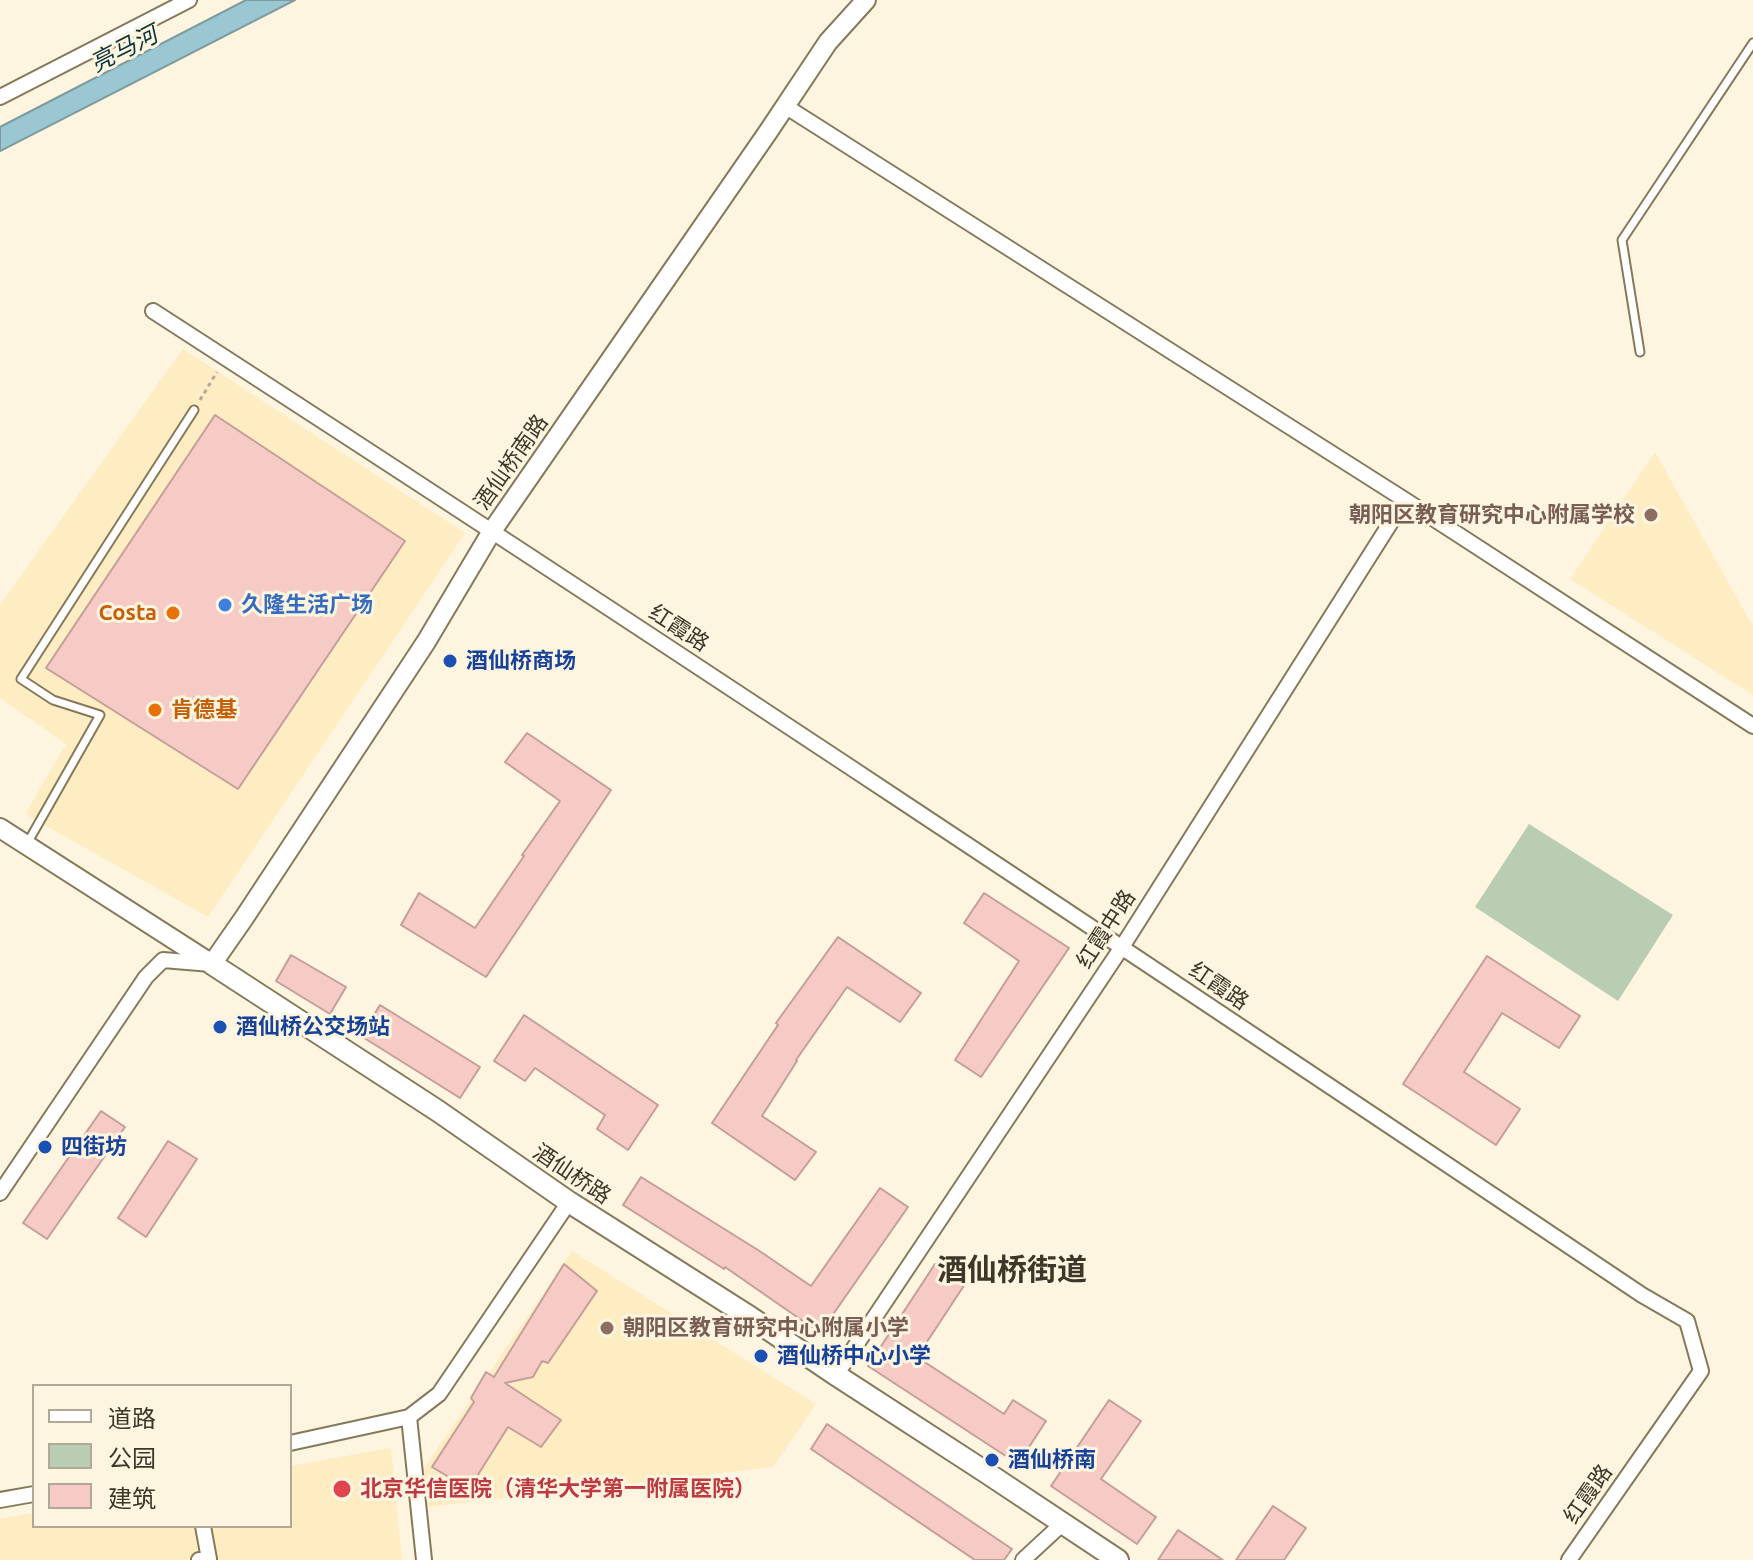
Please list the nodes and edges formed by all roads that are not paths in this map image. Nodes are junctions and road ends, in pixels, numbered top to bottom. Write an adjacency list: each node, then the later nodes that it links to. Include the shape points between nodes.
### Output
1 (189, 0): 4 (street)
2 (866, 0): 5 (street, 酒仙桥南路, via 828,42)
3 (1753, 43): 7 (lane, via 1622,240)
4 (0, 97)
5 (785, 106): 9 (street); 10 (street, 酒仙桥南路)
6 (153, 311): 10 (street, 红霞路)
7 (1640, 352)
8 (194, 410): 13 (lane, via 21,679 53,700 100,715)
9 (1405, 500): 11 (street); 14 (street, 红霞中路)
10 (492, 531): 14 (street, 红霞路); 15 (street, 酒仙桥南路, via 426,642)
11 (1753, 726)
12 (0, 828): 13 (street, 酒仙桥路)
13 (27, 845): 15 (street, 酒仙桥路)
14 (1122, 947): 18 (street, 红霞中路); 29 (street, 红霞路, via 1687,1321 1701,1371)
15 (212, 964): 16 (street, via 163,960 146,977); 17 (main road, 酒仙桥路)
16 (0, 1193)
17 (569, 1202): 18 (main road, 酒仙桥路); 19 (street, via 439,1394)
18 (836, 1375): 23 (main road, 酒仙桥路)
19 (409, 1417): 20 (street); 26 (street)
20 (292, 1443)
21 (32, 1494): 22 (street)
22 (0, 1500)
23 (1063, 1523): 27 (street); 28 (main road, 酒仙桥路)
24 (203, 1528): 25 (street, via 209,1559)
25 (199, 1560)
26 (424, 1560)
27 (1023, 1560)
28 (1118, 1560)
29 (1569, 1560)

